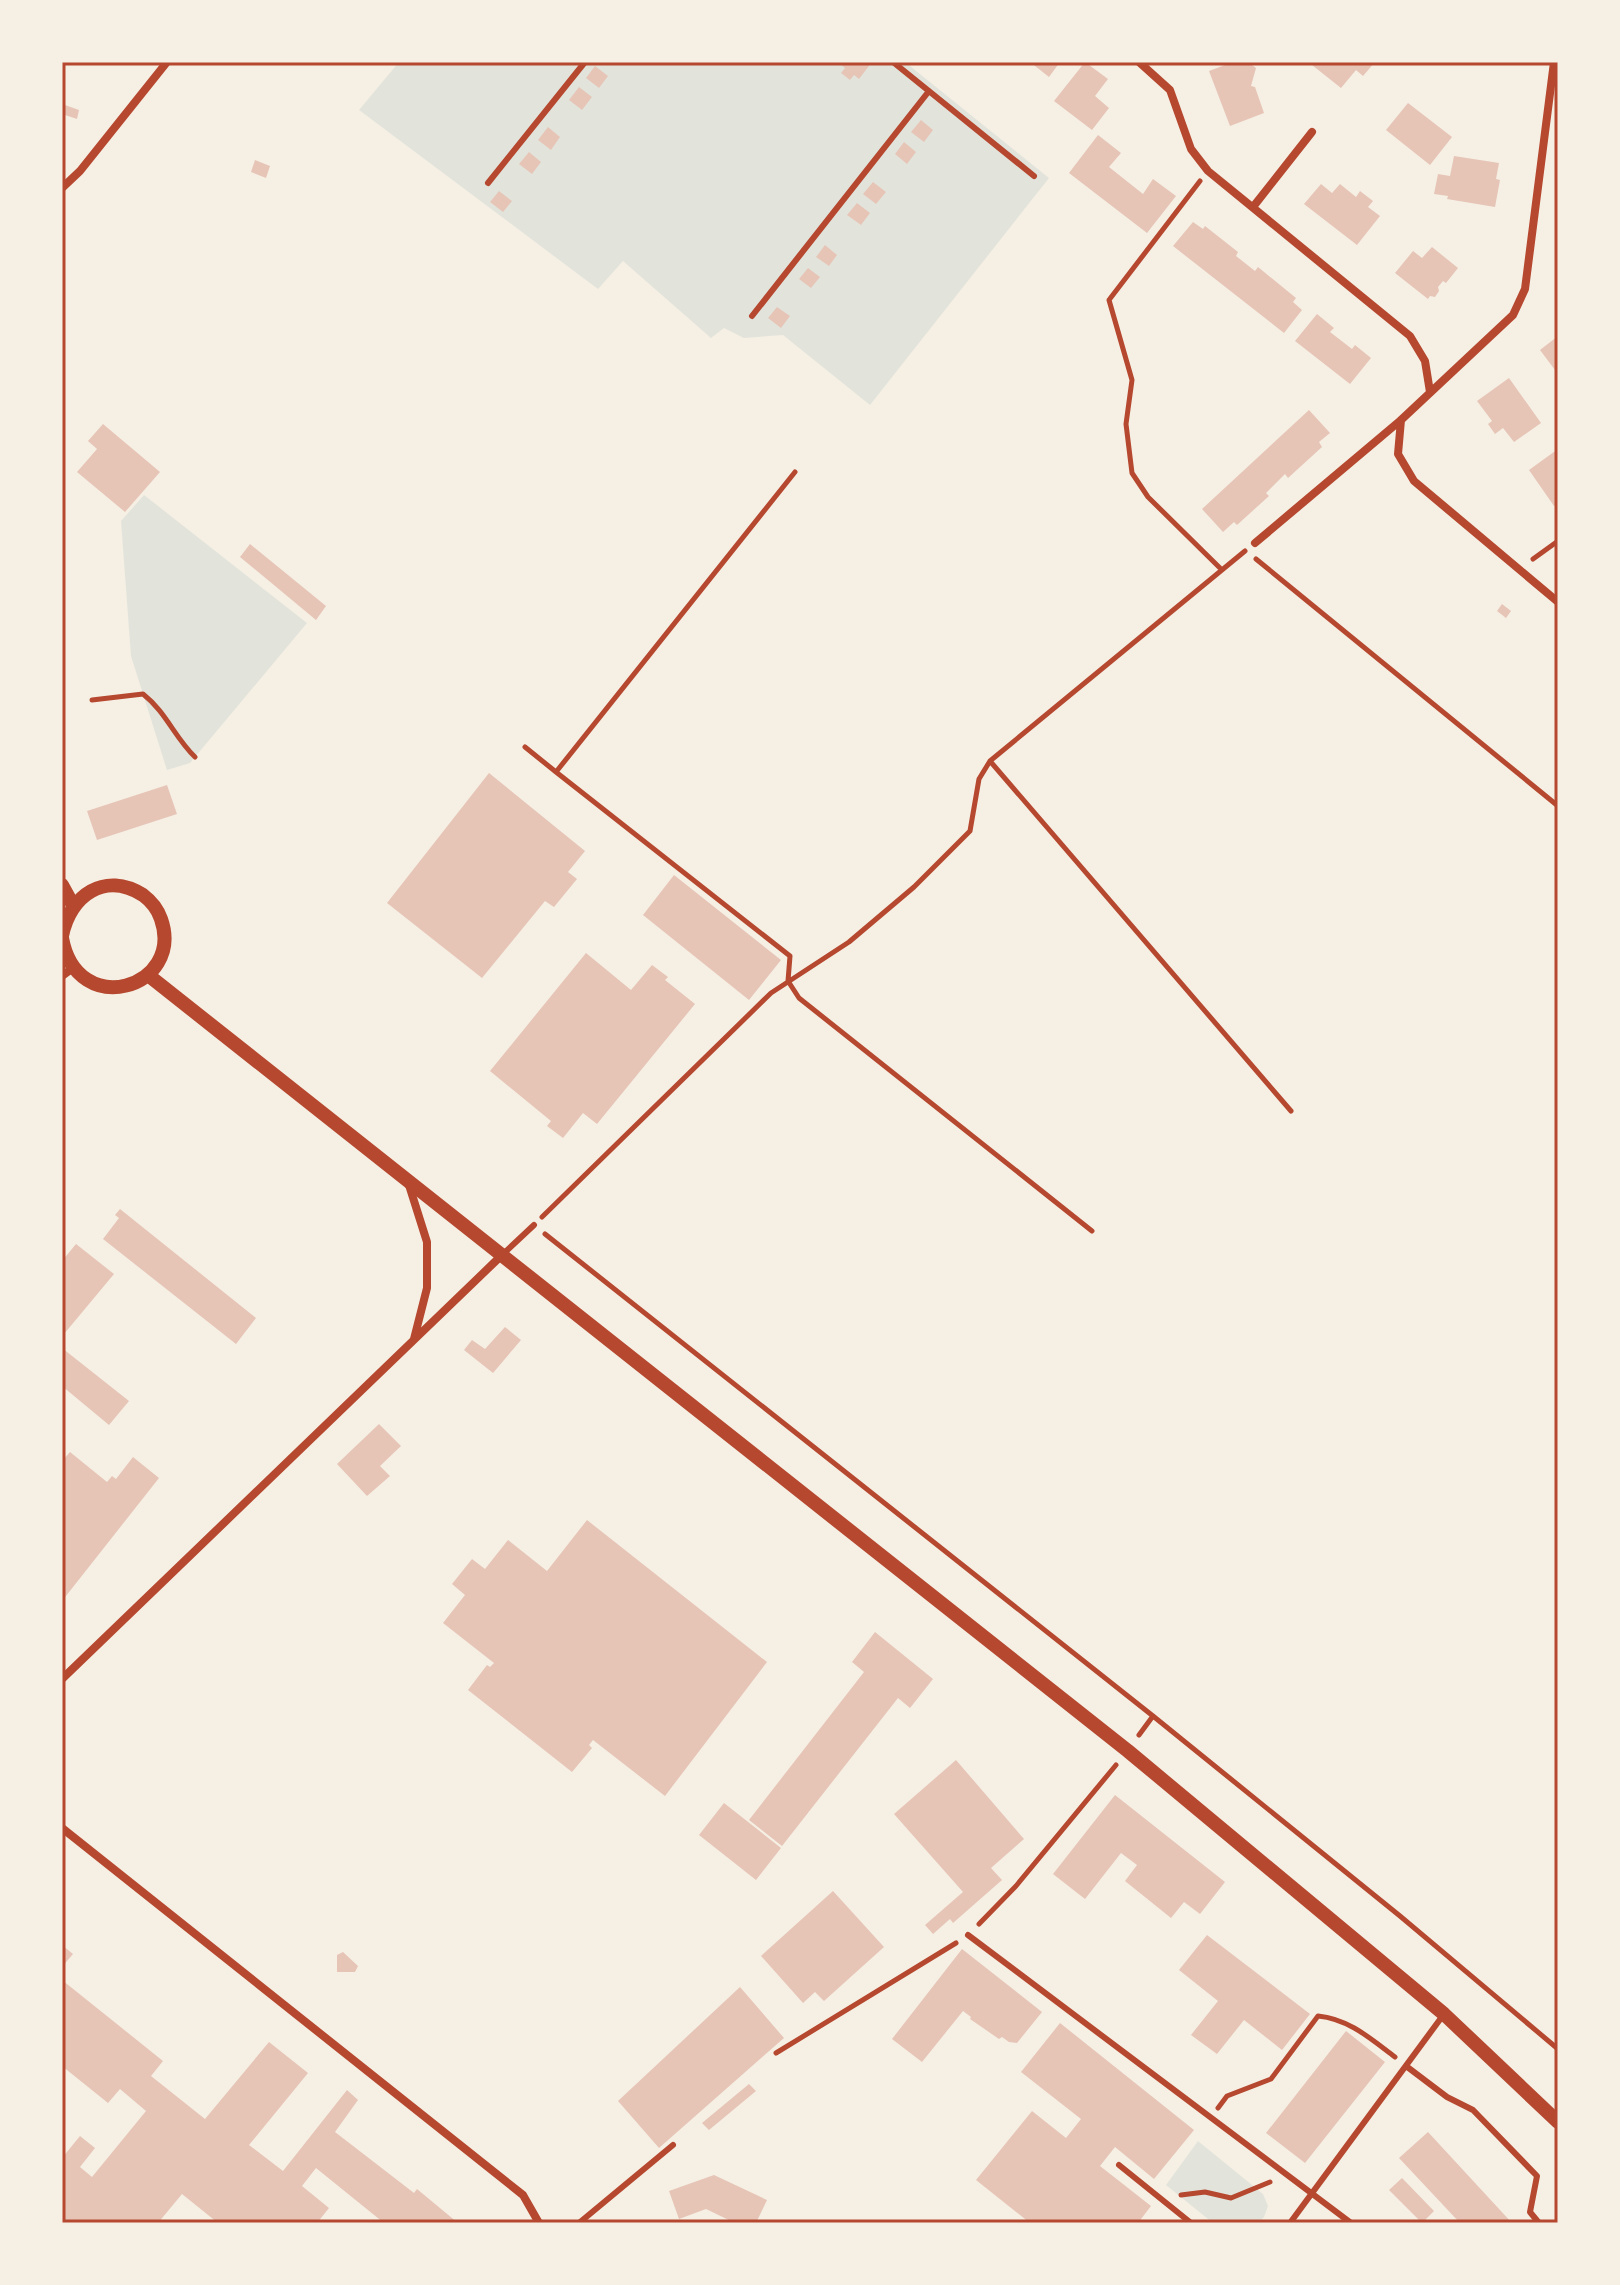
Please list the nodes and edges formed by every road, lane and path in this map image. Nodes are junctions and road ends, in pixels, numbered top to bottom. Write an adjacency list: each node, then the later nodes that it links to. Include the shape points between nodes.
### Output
1 (167, 62): 11 (street)
2 (585, 62): 10 (lane)
3 (893, 62): 6 (lane)
4 (1139, 62): 8 (street, via 1170,90 1191,149)
5 (1554, 62): 14 (street, via 1525,289 1513,315)
6 (929, 91): 9 (lane); 13 (lane)
7 (1312, 132): 12 (street)
8 (1208, 171): 12 (street); 21 (path, via 1109,300 1132,380 1126,424 1132,473 1148,497)
9 (1034, 176)
10 (488, 183)
11 (62, 188)
12 (1253, 207): 14 (street, via 1410,336 1425,361)
13 (752, 316)
14 (1430, 392): 15 (street)
15 (1401, 420): 18 (street); 20 (street, via 1398,454 1414,481)
16 (795, 472): 27 (path)
17 (1558, 541): 20 (path)
18 (1255, 543): 19 (path)
19 (1246, 551): 21 (path); 28 (path)
20 (1519, 569): 22 (street)
21 (1222, 570): 26 (path)
22 (1558, 602)
23 (92, 700): 25 (path, via 143,694)
24 (525, 747): 27 (path)
25 (195, 757)
26 (990, 761): 34 (path, via 979,779 970,831 849,942); 35 (path)
27 (556, 772): 34 (path, via 790,956)
28 (1558, 806)
29 (62, 885): 30 (street)
30 (73, 905): 31 (street); 33 (street, via 101,887 134,890 148,899 159,912 164,945)
31 (62, 937): 32 (street)
32 (67, 972): 33 (street, via 117,988)
33 (148, 975): 36 (street)
34 (788, 981): 37 (path); 38 (path, via 799,998)
35 (1291, 1111)
36 (408, 1181): 39 (street); 40 (street, via 427,1242 427,1288)
37 (534, 1225): 39 (lane); 42 (path)
38 (1092, 1231)
39 (502, 1255): 40 (street); 43 (street)
40 (414, 1339): 41 (street)
41 (62, 1679)
42 (1153, 1716): 43 (path); 47 (path)
43 (1128, 1751): 45 (path, via 1016,1886); 46 (street)
44 (62, 1828): 57 (street, via 523,2195)
45 (968, 1935): 48 (path); 50 (lane)
46 (1444, 2014): 49 (lane); 51 (street)
47 (1558, 2049)
48 (776, 2053)
49 (1406, 2066): 50 (path, via 1360,2030 1335,2017 1318,2016 1271,2079 1227,2096); 55 (lane); 62 (lane, via 1473,2110 1537,2176 1530,2212)
50 (1210, 2119): 54 (lane)
51 (1558, 2122)
52 (673, 2145): 58 (lane)
53 (1119, 2165): 56 (lane)
54 (1285, 2175): 55 (lane); 56 (path, via 1231,2198 1205,2192)
55 (1312, 2196): 60 (lane); 61 (lane)
56 (1160, 2198): 59 (lane)
57 (539, 2223)
58 (579, 2223)
59 (1191, 2223)
60 (1290, 2223)
61 (1351, 2223)
62 (1539, 2223)

